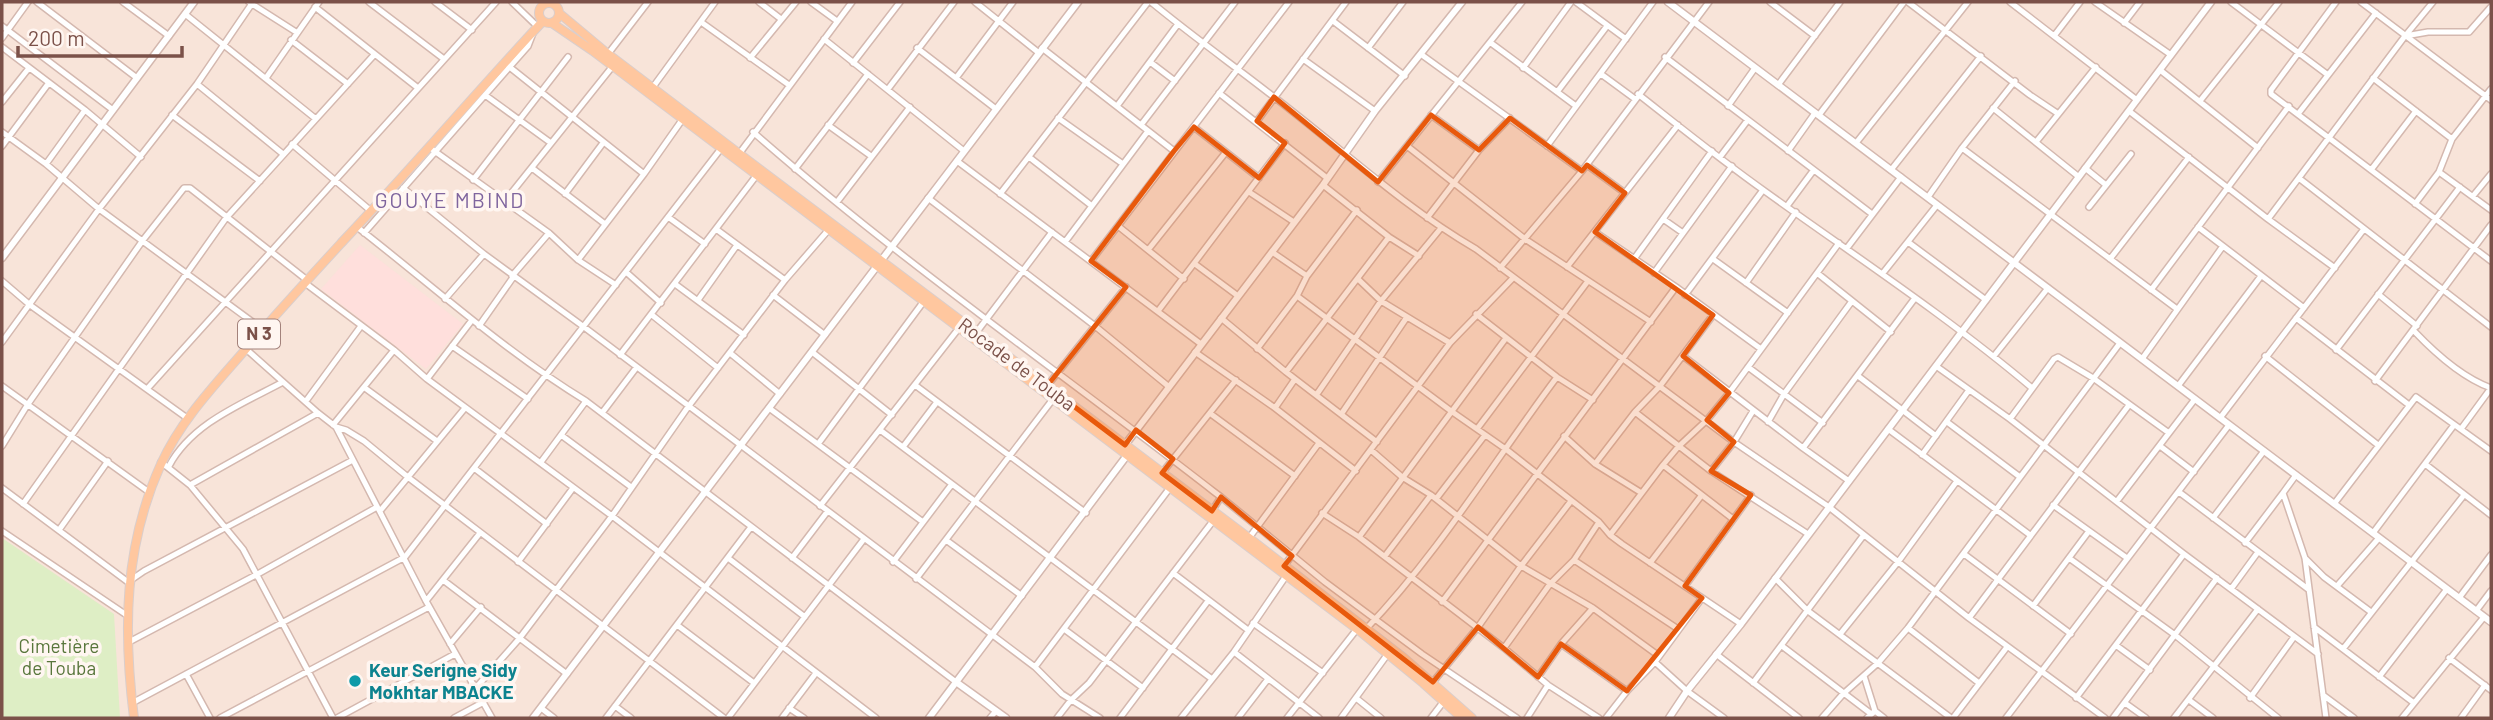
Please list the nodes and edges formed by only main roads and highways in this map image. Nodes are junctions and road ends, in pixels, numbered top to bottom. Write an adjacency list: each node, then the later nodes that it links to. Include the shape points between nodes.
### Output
1 (564, 2): 3 (main road)
2 (544, 3): 3 (main road, Rocade de Touba); 4 (main road, via 539,14)
3 (559, 11): 4 (main road, via 557,20); 5 (main road, Rocade de Touba)
4 (542, 26): 5 (main road, Rocade de Touba, via 612,67); 11 (main road, N 3, via 371,211 360,230 262,329 187,418 149,492 133,551 128,616)
5 (723, 146): 6 (main road, Rocade de Touba, via 756,176); 6 (main road, Rocade de Touba)
6 (831, 227): 7 (main road, Rocade de Touba)
7 (879, 263): 8 (main road, Rocade de Touba); 8 (main road, Rocade de Touba, via 923,301)
8 (1128, 450): 9 (main road, Rocade de Touba); 9 (main road, Rocade de Touba, via 1169,489)
9 (1212, 516): 10 (main road, Rocade de Touba); 10 (main road, Rocade de Touba, via 1249,538)
10 (1361, 629): 12 (main road, Rocade de Touba); 13 (main road, Rocade de Touba, via 1433,682)
11 (134, 718)
12 (1462, 718)
13 (1472, 718)

